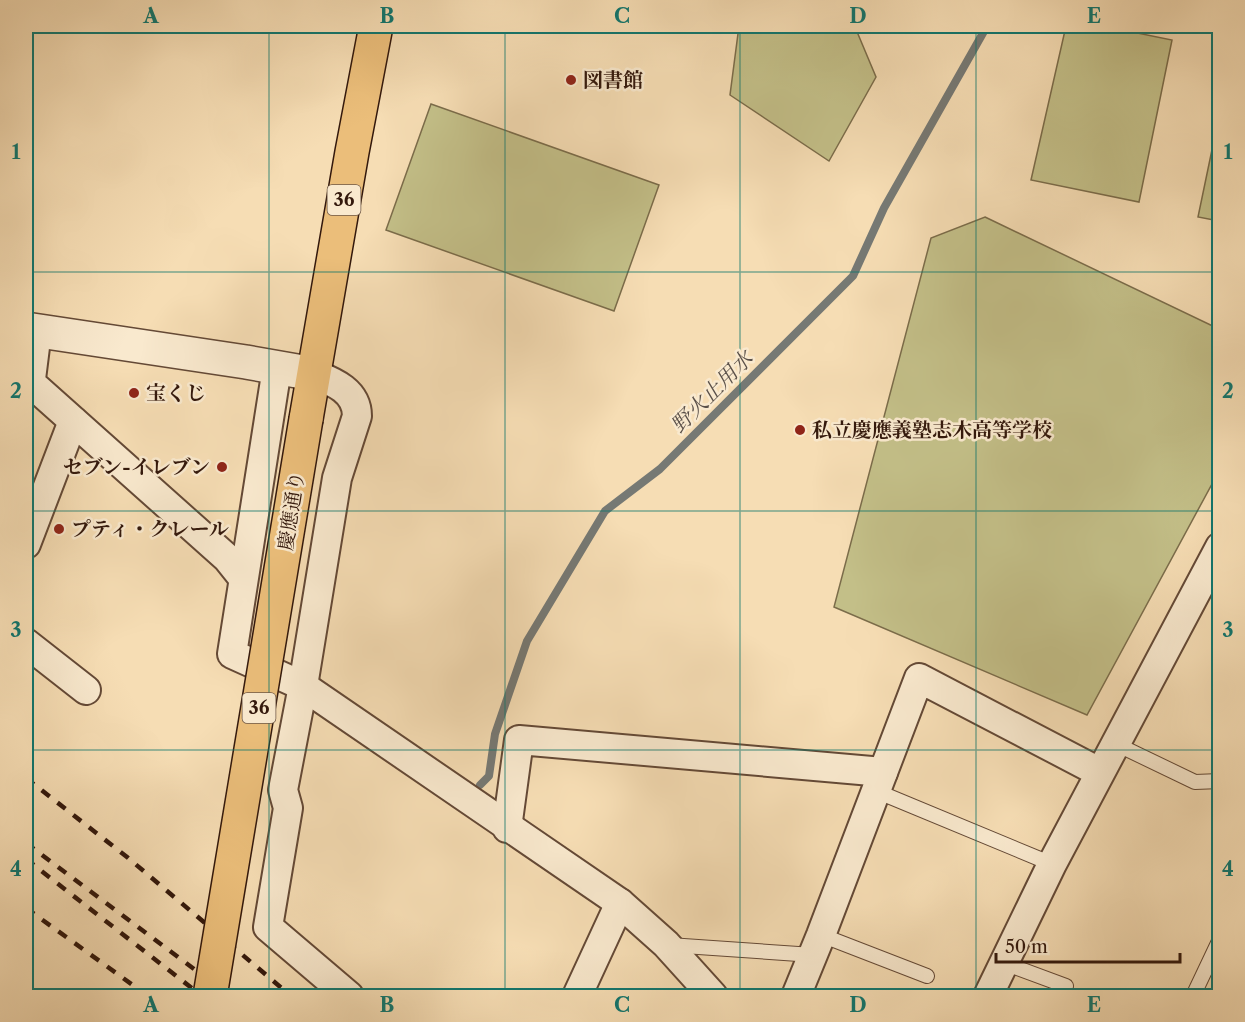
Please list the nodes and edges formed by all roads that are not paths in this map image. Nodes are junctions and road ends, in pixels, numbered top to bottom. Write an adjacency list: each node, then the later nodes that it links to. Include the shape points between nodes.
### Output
1 (376, 26): 4 (main road, 慶應通り / 36)
2 (31, 330): 3 (street); 5 (street, via 33,385)
3 (277, 368): 4 (street); 8 (street)
4 (314, 374): 10 (street, via 341,386 357,407 357,416 337,478); 25 (main road, 慶應通り / 36, bridge)
5 (73, 420): 6 (street); 8 (street, via 227,558)
6 (26, 544)
7 (1220, 547): 12 (street)
8 (243, 578): 10 (street, via 232,654)
9 (26, 643): 11 (street)
10 (303, 686): 16 (street); 26 (street, via 283,790 288,808 268,927)
11 (86, 690)
12 (1116, 744): 13 (street); 15 (lane, via 1195,782)
13 (1100, 772): 14 (street, via 919,678); 17 (street)
14 (879, 781): 16 (street, via 519,740); 17 (lane); 21 (street)
15 (1220, 781)
16 (507, 827): 18 (street)
17 (1052, 864): 22 (street)
18 (620, 903): 20 (street); 27 (street)
19 (1220, 939): 31 (lane)
20 (666, 944): 21 (lane); 28 (street)
21 (817, 945): 23 (lane); 29 (street)
22 (1004, 963): 24 (lane); 30 (street)
23 (927, 976)
24 (1066, 986)
25 (210, 996)
26 (349, 996)
27 (577, 996)
28 (713, 996)
29 (795, 996)
30 (988, 996)
31 (1193, 996)

